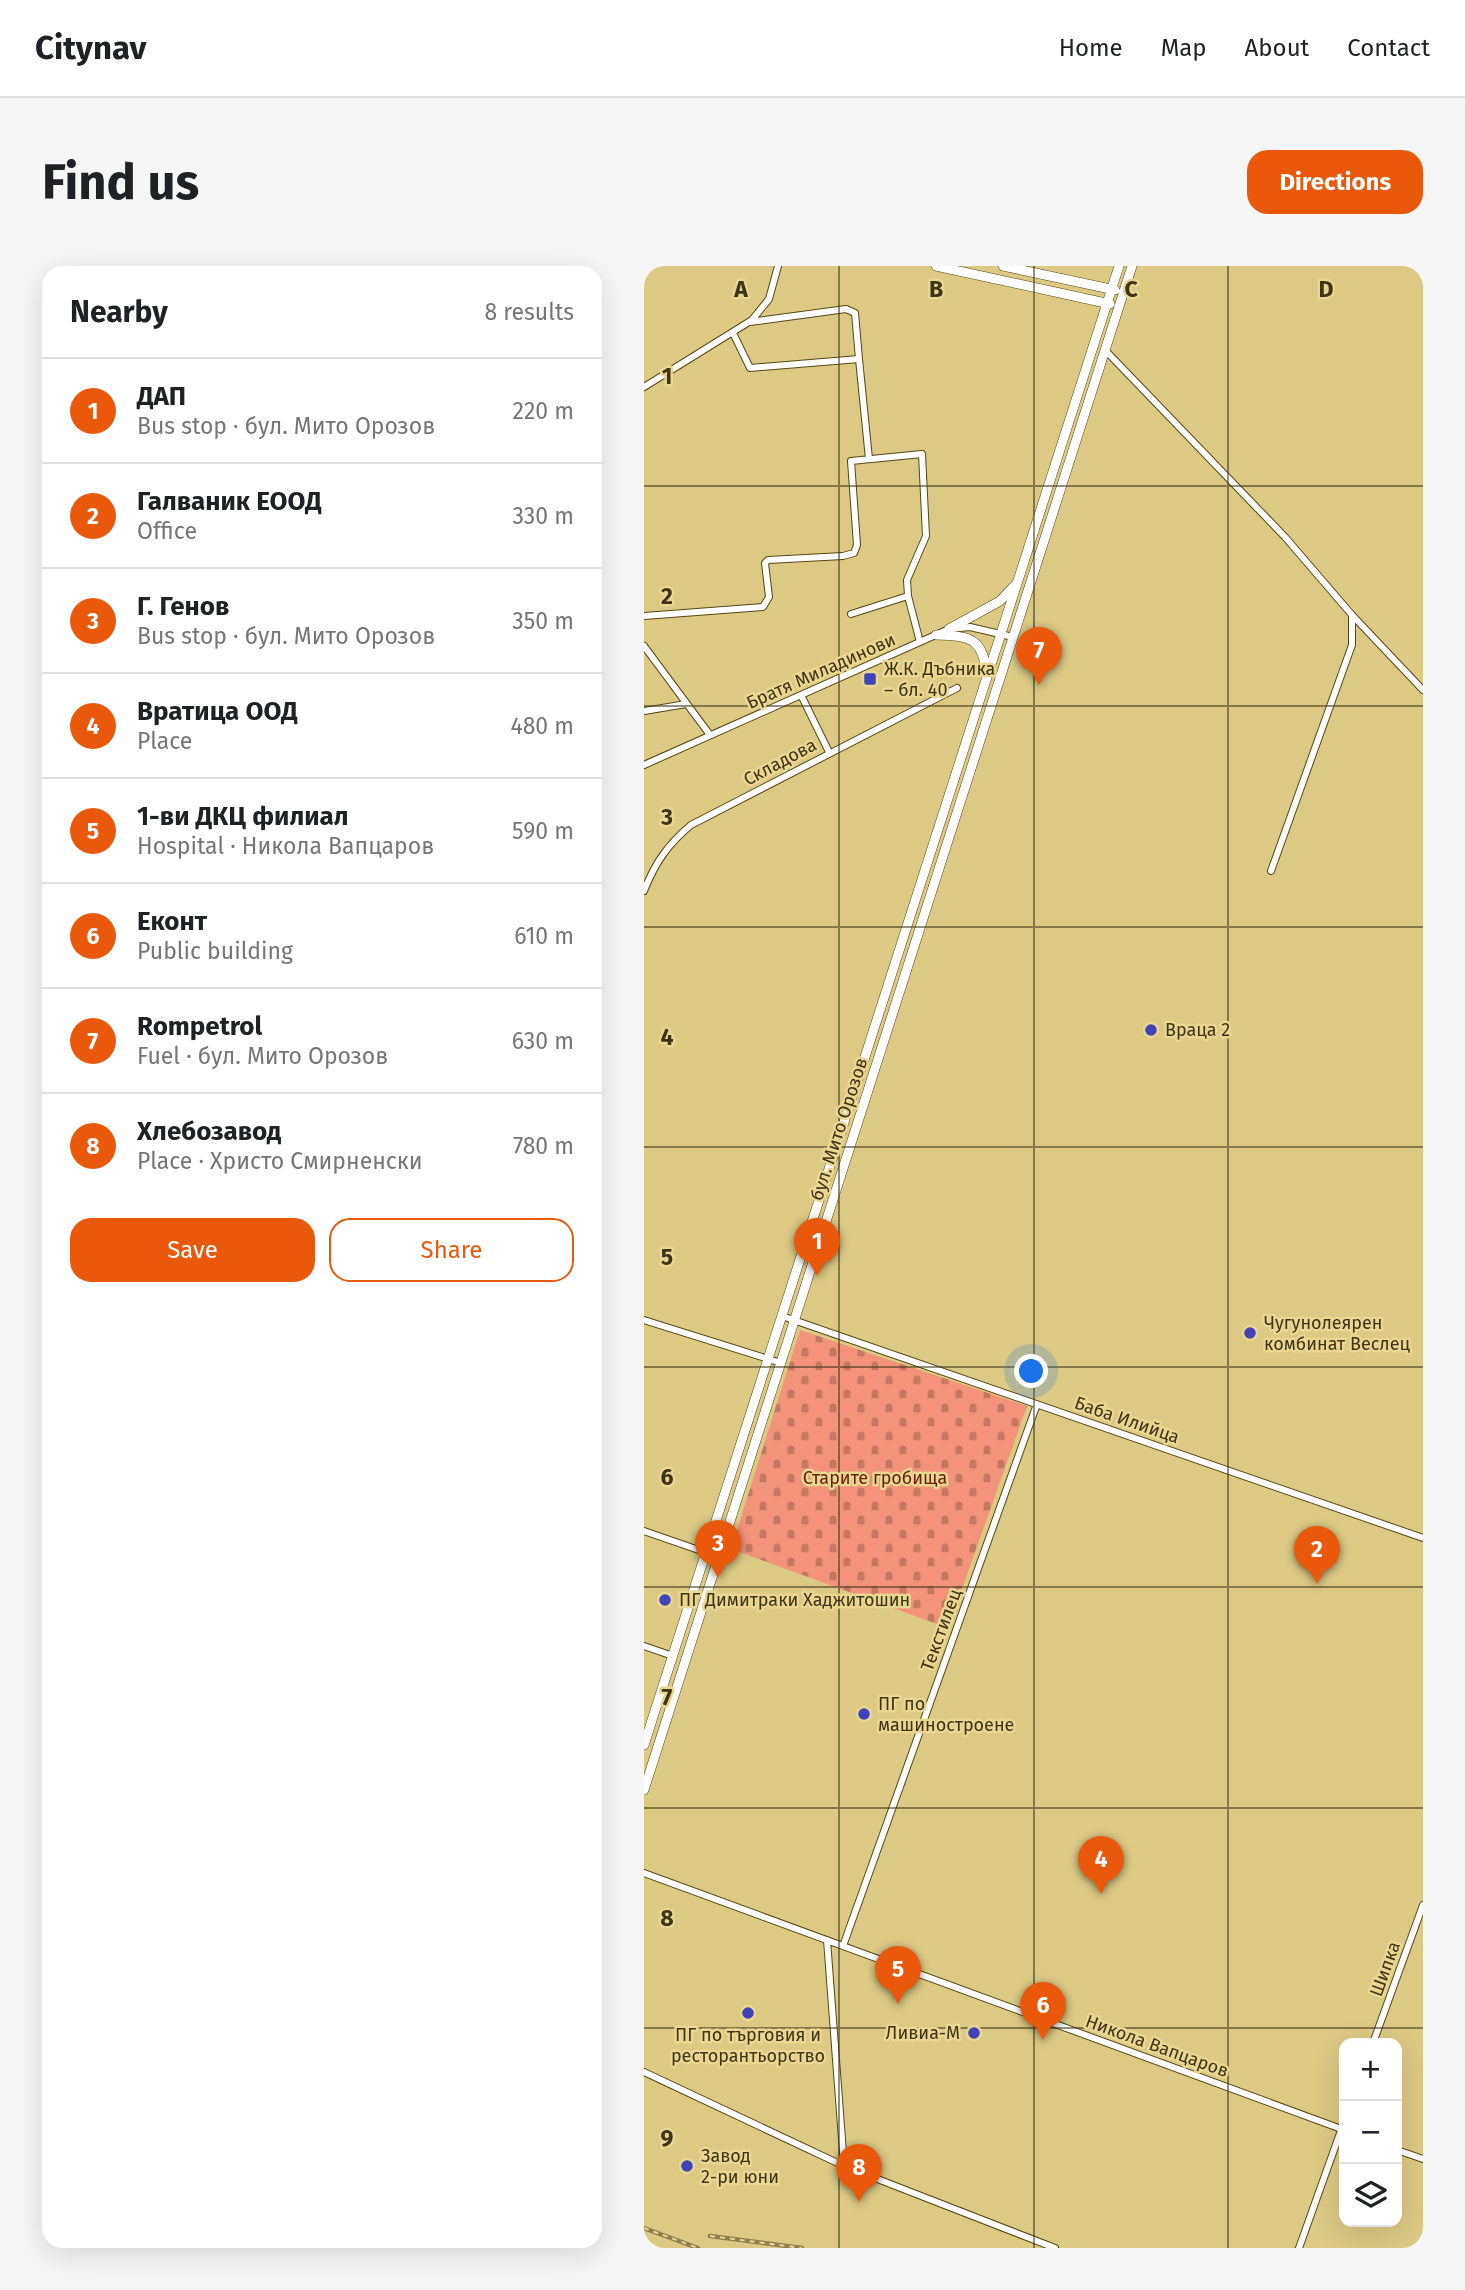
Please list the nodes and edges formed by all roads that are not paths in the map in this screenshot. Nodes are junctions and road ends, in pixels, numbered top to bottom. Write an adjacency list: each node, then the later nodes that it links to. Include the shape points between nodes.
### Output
1 (778, 266): 10 (street, via 769,299)
2 (936, 266): 8 (main road)
3 (1003, 266): 6 (main road)
4 (1119, 266): 6 (main road, бул. Мито Орозов)
5 (1132, 266): 7 (main road, бул. Мито Орозов)
6 (1112, 289): 7 (main road); 8 (main road, бул. Мито Орозов)
7 (1124, 292): 9 (main road, бул. Мито Орозов)
8 (1107, 303): 9 (main road); 16 (main road, бул. Мито Орозов)
9 (1119, 306): 12 (main road, бул. Мито Орозов)
10 (749, 323): 11 (street); 13 (street, via 846,309 855,313)
11 (733, 332): 13 (street, via 751,368); 14 (street)
12 (1105, 350): 19 (street, via 1285,537); 24 (main road, бул. Мито Орозов)
13 (859, 359): 15 (street)
14 (644, 387)
15 (869, 459): 17 (street, via 922,454 926,536 907,580); 20 (street, via 851,461 854,553 768,560 769,597 764,607)
16 (1019, 580): 21 (main road, via 1000,601); 22 (main road, бул. Мито Орозов)
17 (908, 596): 18 (street); 25 (street)
18 (851, 614)
19 (1352, 615): 29 (street); 36 (street, via 1352,645)
20 (644, 616)
21 (950, 629): 22 (street, Братя Миладинови, via 970,627); 23 (street, Братя Миладинови)
22 (1002, 634): 24 (street, Братя Миладинови); 27 (main road, бул. Мито Орозов)
23 (936, 635): 25 (street, Братя Миладинови); 27 (main road, via 974,641 983,652)
24 (1013, 637): 39 (main road, бул. Мито Орозов)
25 (920, 642): 30 (street, Братя Миладинови)
26 (645, 650): 31 (street)
27 (987, 680): 38 (main road, бул. Мито Орозов)
28 (957, 688): 34 (street, Складова)
29 (1423, 690)
30 (801, 695): 33 (street, Братя Миладинови); 34 (street)
31 (686, 704): 32 (street); 33 (street)
32 (644, 711)
33 (710, 735): 35 (street, Братя Миладинови)
34 (830, 752): 37 (street, Складова, via 691,825 663,852)
35 (644, 765)
36 (1271, 871)
37 (644, 891)
38 (782, 1316): 39 (street, Баба Илийца); 41 (main road, бул. Мито Орозов)
39 (795, 1319): 42 (main road, бул. Мито Орозов); 43 (street, Баба Илийца)
40 (644, 1320): 41 (street)
41 (768, 1359): 42 (street); 46 (main road, бул. Мито Орозов)
42 (781, 1363): 47 (main road, бул. Мито Орозов)
43 (1037, 1404): 45 (street, Баба Илийца); 55 (street, Текстилец)
44 (644, 1531): 46 (street)
45 (1423, 1538)
46 (706, 1553): 47 (street); 49 (main road, бул. Мито Орозов)
47 (719, 1557): 51 (main road, бул. Мито Орозов)
48 (644, 1646): 49 (street)
49 (673, 1656): 50 (main road, бул. Мито Орозов)
50 (644, 1745)
51 (644, 1790)
52 (644, 1873): 54 (street, Никола Вапцаров)
53 (1423, 1905): 56 (street, Шипка)
54 (827, 1940): 55 (street, Никола Вапцаров); 62 (street)
55 (843, 1946): 58 (street, Никола Вапцаров)
56 (1375, 2038)
57 (644, 2072): 62 (street)
58 (1339, 2126)
59 (1339, 2138): 64 (street)
60 (1402, 2152): 61 (street)
61 (1423, 2159)
62 (844, 2166): 63 (street)
63 (1055, 2248)
64 (1299, 2248)

